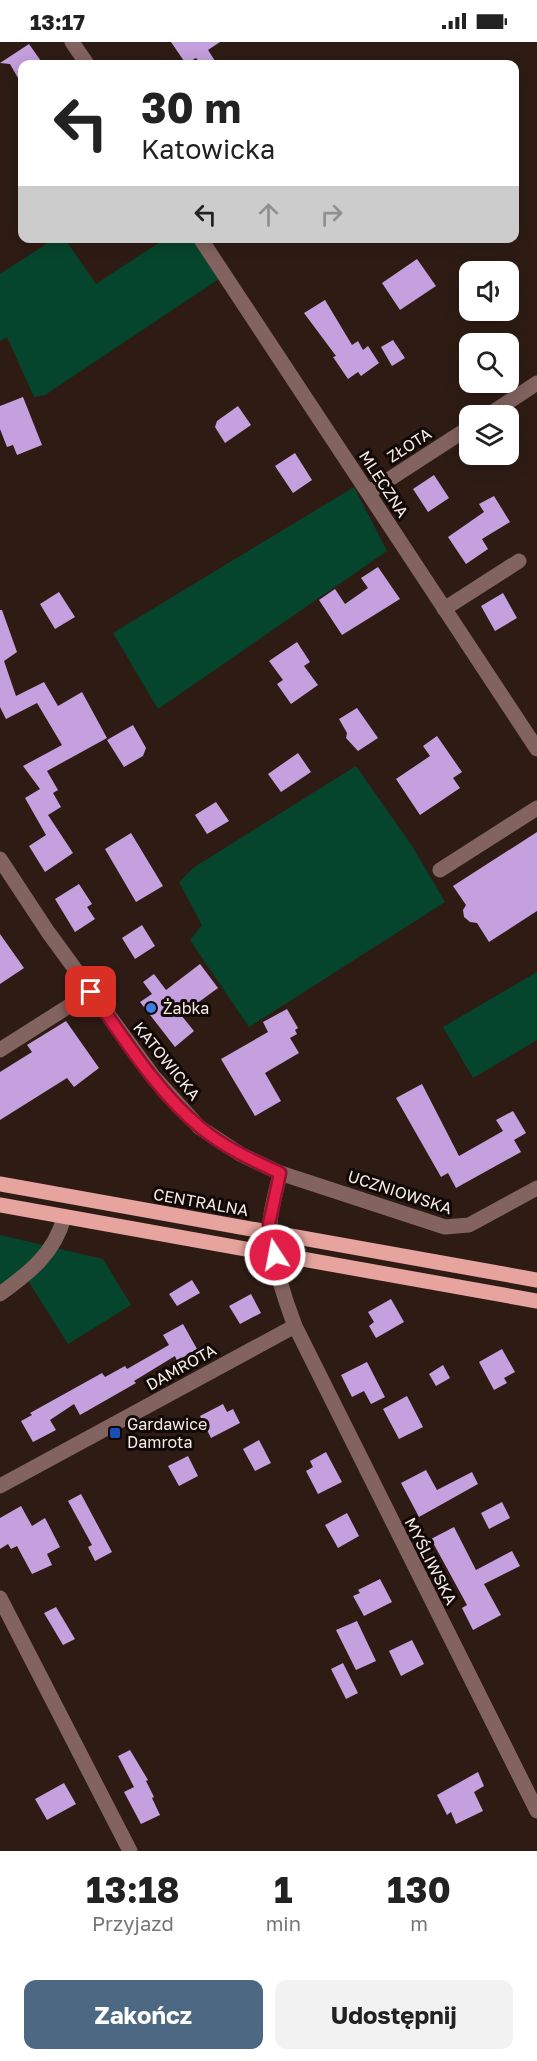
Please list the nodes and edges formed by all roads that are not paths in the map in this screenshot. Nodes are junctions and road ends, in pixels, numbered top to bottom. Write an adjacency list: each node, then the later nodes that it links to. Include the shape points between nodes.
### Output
1 (72, 42): 2 (street)
2 (84, 60)
3 (203, 243): 7 (street, MLECZNA)
4 (537, 383): 5 (street)
5 (504, 405)
6 (459, 434): 7 (street, ZŁOTA)
7 (368, 493): 9 (street, MLECZNA)
8 (519, 561): 9 (street)
9 (444, 609): 10 (street, MLECZNA)
10 (537, 749)
11 (537, 808): 13 (street)
12 (0, 859): 14 (street, KATOWICKA)
13 (440, 870)
14 (91, 992): 15 (street); 16 (street, KATOWICKA, via 153,1076 199,1127 240,1154)
15 (0, 1050)
16 (280, 1173): 18 (street, UCZNIOWSKA, via 444,1227 469,1225); 21 (street)
17 (0, 1184): 21 (main road, CENTRALNA)
18 (537, 1188)
19 (0, 1205): 20 (main road)
20 (64, 1216): 22 (main road); 24 (street, via 60,1233 48,1253)
21 (270, 1233): 22 (street); 23 (main road, CENTRALNA)
22 (275, 1255): 25 (main road); 26 (street, via 280,1286)
23 (537, 1280)
24 (0, 1294)
25 (537, 1301)
26 (295, 1326): 27 (street, DAMROTA); 29 (street, MYŚLIWSKA)
27 (0, 1486)
28 (0, 1598): 30 (street)
29 (537, 1810)
30 (130, 1851)

